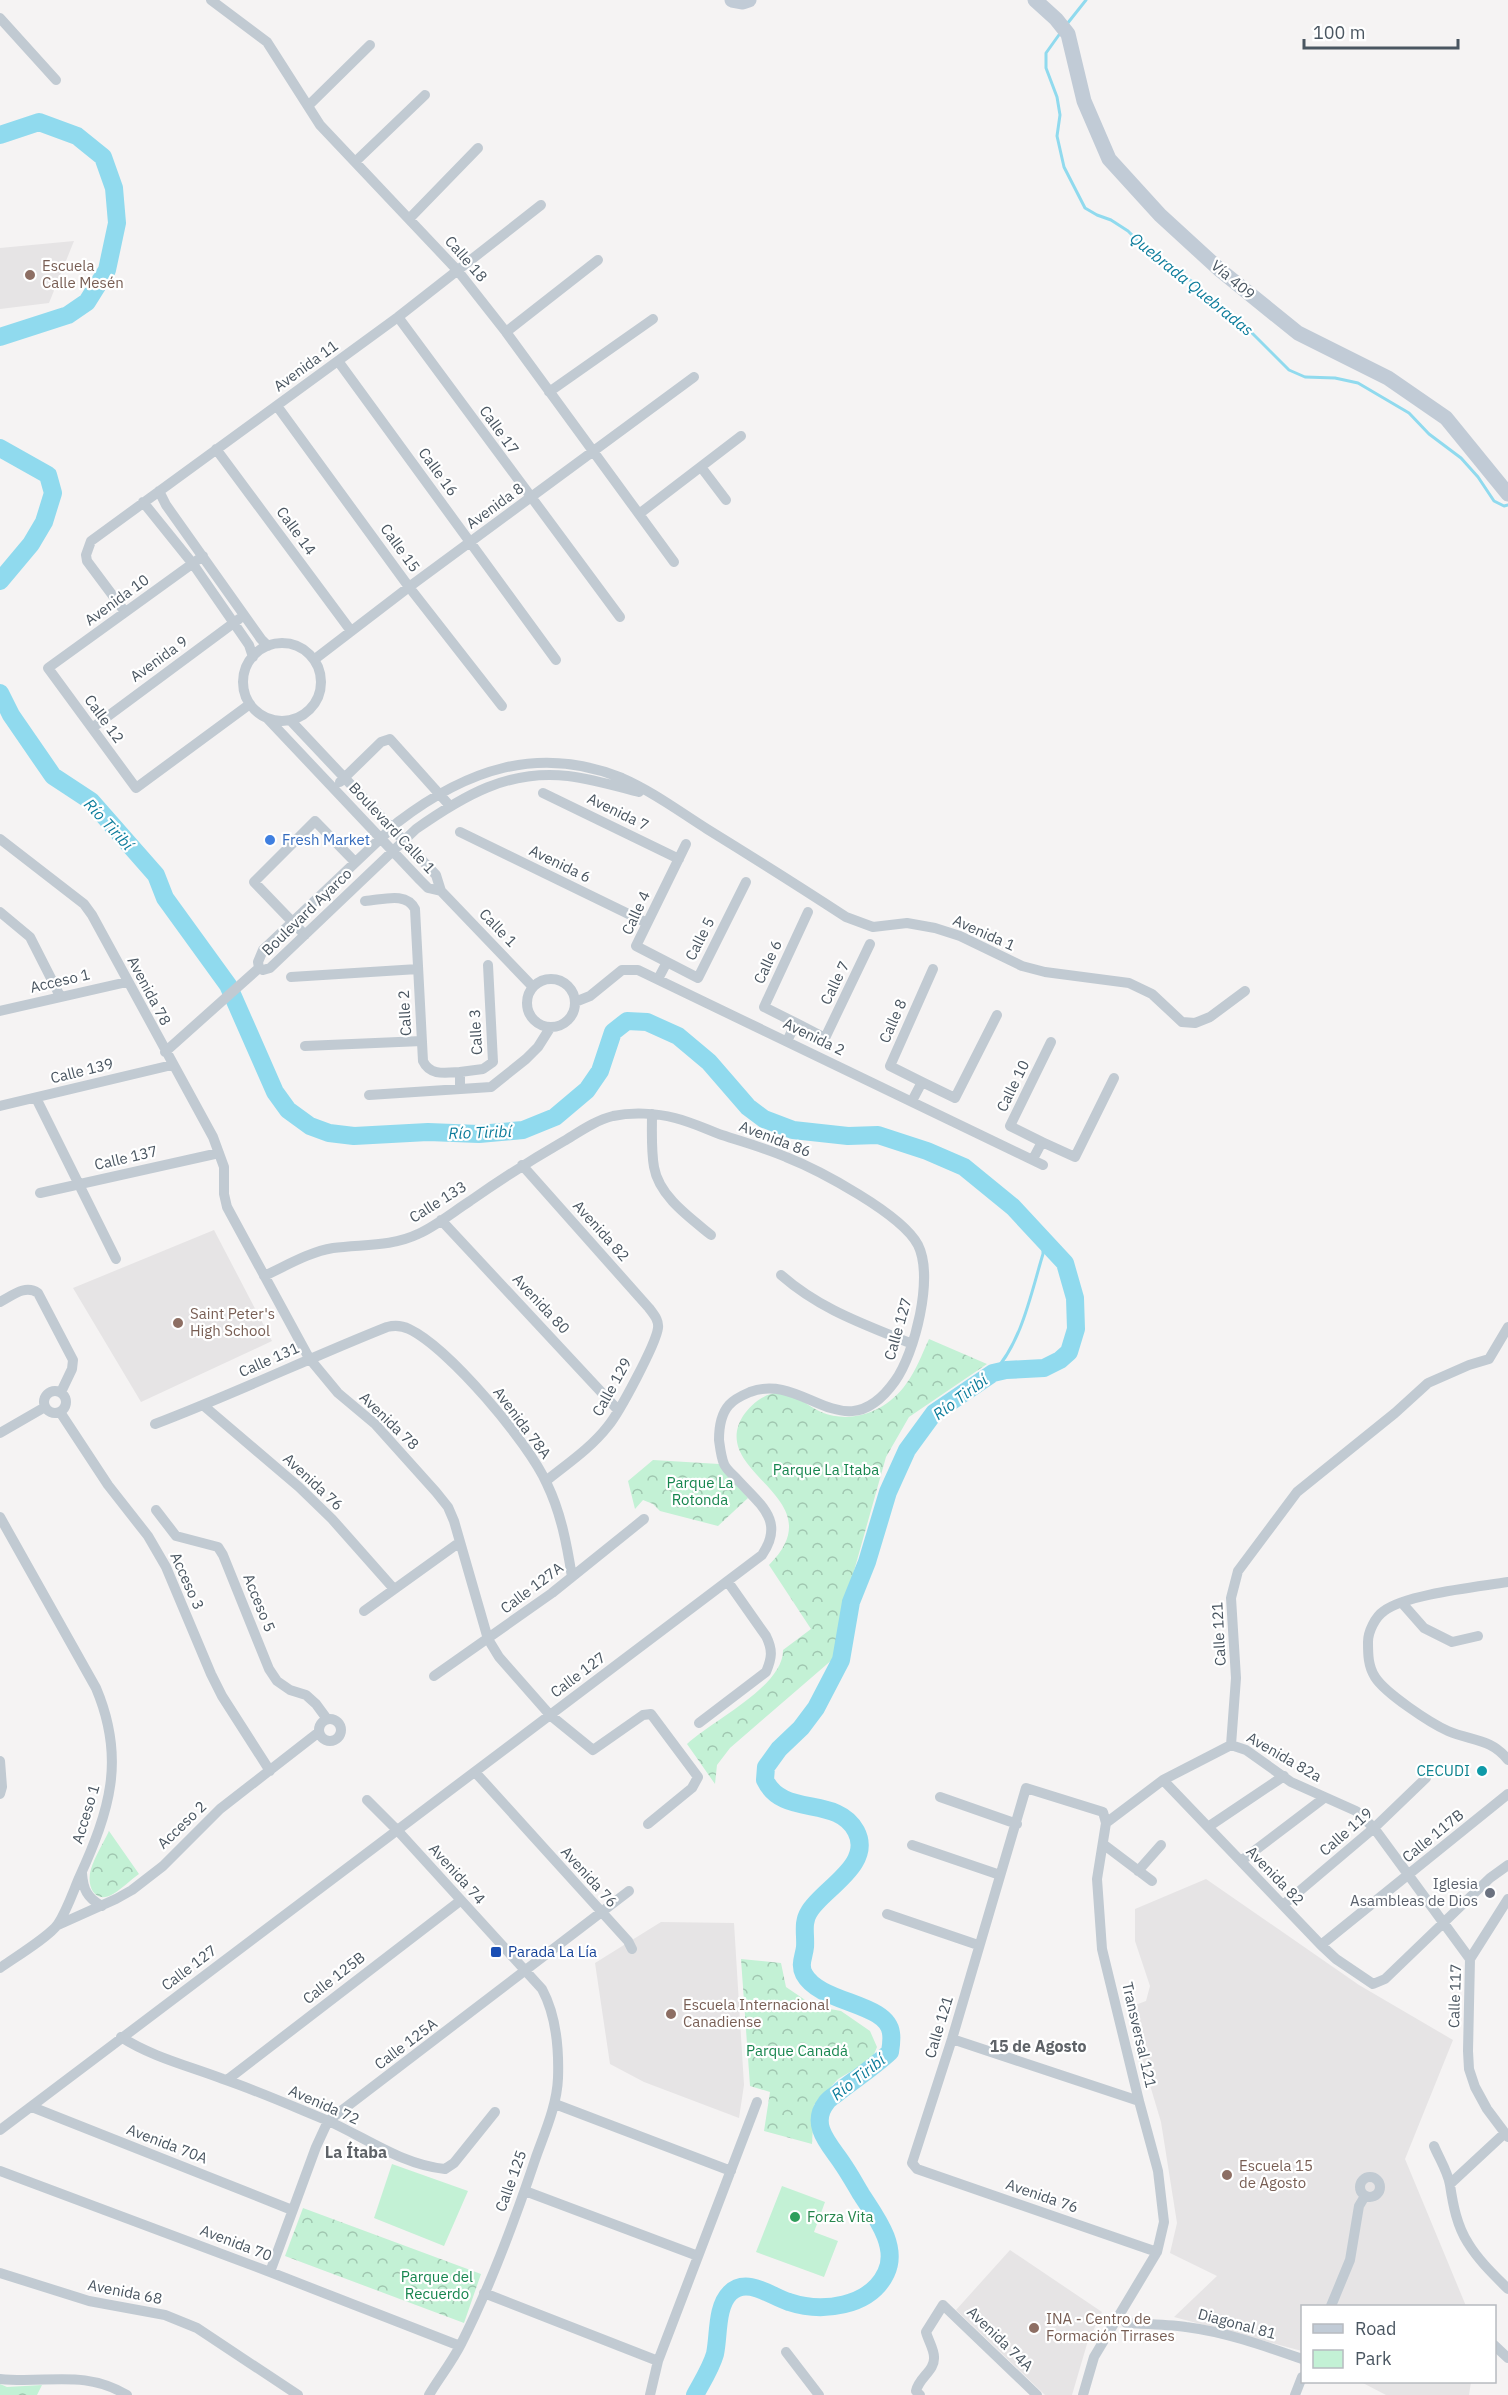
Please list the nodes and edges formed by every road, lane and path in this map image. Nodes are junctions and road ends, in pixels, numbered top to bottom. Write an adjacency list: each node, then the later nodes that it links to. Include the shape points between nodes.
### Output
1 (211, 0): 9 (street, Calle 18, via 267,42)
2 (732, 0): 3 (street)
3 (749, 0)
4 (1035, 0): 28 (street, Vía 409, via 1068,34 1084,101 1109,159 1160,215 1298,333 1388,378 1446,418)
5 (0, 18): 7 (street)
6 (370, 45): 9 (street)
7 (56, 80)
8 (425, 95): 11 (street)
9 (308, 106): 11 (street, Calle 18, via 320,125)
10 (478, 148): 13 (street)
11 (355, 162): 13 (street, Calle 18)
12 (542, 205): 15 (street, Avenida 11)
13 (409, 219): 15 (street, Calle 18)
14 (598, 260): 18 (street)
15 (458, 271): 16 (street, Avenida 11); 18 (street, Calle 18)
16 (398, 317): 19 (street, Avenida 11); 29 (street, Calle 17)
17 (653, 319): 21 (street)
18 (506, 332): 21 (street, Calle 18)
19 (338, 361): 22 (street, Avenida 11); 33 (street, Calle 16)
20 (694, 377): 25 (street, Avenida 8)
21 (549, 392): 25 (street, Calle 18)
22 (277, 406): 24 (street, Avenida 11); 37 (street, Calle 15)
23 (741, 436): 26 (street)
24 (216, 449): 27 (street, Avenida 11); 42 (street, Calle 14)
25 (593, 453): 29 (street, Avenida 8); 32 (street, Calle 18)
26 (701, 467): 30 (street); 32 (street)
27 (159, 490): 31 (street, Avenida 11); 34 (street)
28 (1508, 494)
29 (531, 498): 33 (street, Avenida 8); 40 (street, Calle 17)
30 (726, 500)
31 (143, 502): 36 (street); 38 (street, Avenida 11, via 98,535 87,548 87,561)
32 (639, 513): 35 (street, Calle 18)
33 (471, 542): 37 (street, Avenida 8); 46 (street, Calle 16)
34 (203, 556): 36 (street, Avenida 10); 39 (street)
35 (674, 562)
36 (193, 564): 38 (street, Avenida 10); 41 (street)
37 (410, 587): 42 (street, Avenida 8); 49 (street, Calle 15)
38 (125, 612): 47 (street, Avenida 10)
39 (245, 615): 41 (street, Avenida 9); 43 (street)
40 (620, 617)
41 (233, 623): 44 (street); 52 (street, Avenida 9)
42 (351, 631): 45 (street, Avenida 8)
43 (268, 646): 44 (street); 45 (street, via 293,645)
44 (253, 657): 48 (street, via 243,684)
45 (315, 660): 51 (street, via 320,694 306,713)
46 (556, 660)
47 (48, 668): 52 (street, Calle 12)
48 (250, 704): 50 (street, Boulevard Calle 1); 52 (street, Calle 12, via 136,788)
49 (502, 706)
50 (267, 718): 51 (street); 54 (street, Boulevard Calle 1)
51 (291, 721): 53 (street, Boulevard Calle 1)
52 (92, 728)
53 (344, 778): 54 (street); 55 (street, via 381,742 390,740); 59 (street, Boulevard Calle 1)
54 (333, 788): 61 (street, Boulevard Calle 1)
55 (440, 792): 57 (street, Boulevard Ayarco, via 496,768 535,762 605,773); 58 (street); 59 (street, Boulevard Ayarco)
56 (543, 793): 66 (street, Avenida 7)
57 (652, 795): 58 (street, Boulevard Ayarco, via 593,780 546,775 495,783); 87 (street, Avenida 1, via 859,923 873,927 907,923 935,927 1022,966 1129,983 1152,994 1182,1022 1195,1023 1210,1017)
58 (450, 806): 63 (street, Boulevard Ayarco)
59 (391, 828): 61 (street, Boulevard Ayarco); 63 (street, Boulevard Calle 1)
60 (460, 832): 75 (street, Avenida 6)
61 (381, 838): 65 (street, Boulevard Calle 1); 67 (street, Boulevard Ayarco)
62 (0, 839): 85 (street, Avenida 78, via 84,903)
63 (404, 841): 65 (street, Boulevard Ayarco); 70 (street, Boulevard Calle 1, via 436,875)
64 (686, 844): 66 (street, Calle 4)
65 (393, 851): 68 (street, Boulevard Ayarco); 70 (street, Boulevard Calle 1, via 428,888)
66 (679, 858): 75 (street, Calle 4)
67 (352, 865): 68 (street); 74 (street, Boulevard Ayarco); 74 (street, via 315,821 254,882)
68 (362, 881): 76 (street, Boulevard Ayarco)
69 (746, 882): 78 (street, Calle 5, via 698,978)
70 (441, 891): 86 (street, Calle 1)
71 (365, 901): 81 (street, Calle 2, via 402,898 412,903)
72 (0, 912): 88 (street, via 30,937)
73 (808, 912): 92 (street, Calle 6, via 764,1008)
74 (292, 922): 76 (street); 80 (street, Boulevard Ayarco, via 260,954)
75 (647, 923): 78 (street, Calle 4, via 636,946)
76 (305, 935): 80 (street, Boulevard Ayarco, via 270,968)
77 (870, 944): 92 (street, Calle 7, via 825,1038)
78 (667, 962): 84 (street)
79 (488, 965): 100 (street, Calle 3, via 493,1062 483,1069)
80 (259, 968): 98 (street, Boulevard Ayarco)
81 (418, 969): 83 (street); 94 (street, Calle 2)
82 (933, 969): 102 (street, Calle 8, via 890,1065)
83 (291, 977)
84 (658, 979): 89 (street, Avenida 2, via 638,970 622,970 590,996); 95 (street, Avenida 2)
85 (127, 982): 88 (street, Acceso 1); 98 (street, Avenida 78)
86 (533, 987): 89 (street, via 547,979 562,982); 93 (street, via 526,1001 527,1009 535,1022)
87 (1245, 991)
88 (60, 996): 90 (street, Acceso 1)
89 (575, 1002): 93 (street, Avenida 2, via 568,1020)
90 (0, 1011)
91 (997, 1015): 102 (street, via 955,1098)
92 (796, 1023): 95 (street)
93 (550, 1028): 103 (street, Avenida 2, via 538,1047 499,1083)
94 (422, 1041): 97 (street); 100 (street, Calle 2, via 423,1061 430,1071)
95 (787, 1041): 106 (street, Avenida 2)
96 (1051, 1042): 110 (street, Calle 10, via 1010,1126)
97 (304, 1046)
98 (165, 1053): 99 (street, Avenida 78)
99 (172, 1065): 105 (street, Calle 139); 111 (street, Avenida 78)
100 (460, 1072): 103 (street)
101 (1114, 1078): 110 (street, via 1075,1157)
102 (922, 1082): 106 (street)
103 (460, 1089): 104 (street, Avenida 2)
104 (369, 1095)
105 (36, 1098): 107 (street, Calle 139); 113 (street)
106 (912, 1101): 110 (street, Avenida 2, via 1038,1162)
107 (0, 1106)
108 (652, 1114): 109 (street, Avenida 86); 116 (street, via 654,1168 661,1185 673,1202); 117 (street, Avenida 86, via 675,1118 786,1157 846,1187)
109 (613, 1116): 112 (street, Calle 133)
110 (1042, 1142)
111 (219, 1153): 113 (street, Calle 137); 120 (street, Avenida 78, via 227,1207)
112 (522, 1165): 115 (street, Calle 133); 122 (street, Avenida 82)
113 (80, 1184): 114 (street, Calle 137); 118 (street)
114 (40, 1193)
115 (441, 1220): 120 (street, Calle 133, via 398,1241 329,1249); 130 (street, Avenida 80)
116 (711, 1234)
117 (911, 1234): 125 (street, Calle 127, via 925,1270)
118 (116, 1259)
119 (782, 1275): 125 (street, via 827,1308)
120 (264, 1276): 126 (street, Avenida 78)
121 (0, 1302): 127 (street, via 20,1291 38,1293 73,1360)
122 (657, 1319): 130 (street, Calle 129, via 653,1345)
123 (395, 1325): 126 (street, Calle 131); 134 (street, Avenida 78A, via 428,1341 459,1370 495,1408)
124 (1508, 1327): 152 (street, Calle 121, via 1489,1359 1428,1383 1297,1492 1238,1571 1231,1598 1236,1678)
125 (912, 1344): 140 (street, Calle 127, via 893,1383 872,1404 860,1409 833,1410 784,1389 770,1388 756,1389 729,1405 719,1432 724,1465 768,1514 772,1541 762,1555)
126 (309, 1358): 128 (street, Calle 131); 138 (street, Avenida 78, via 338,1393 375,1424 436,1492 451,1514)
127 (61, 1392): 129 (street, via 47,1394); 131 (street, via 67,1402)
128 (204, 1406): 132 (street, Calle 131); 142 (street, Avenida 76, via 315,1503)
129 (45, 1407): 131 (street, via 52,1413); 133 (street)
130 (618, 1410): 134 (street, Calle 129, via 580,1455)
131 (60, 1412): 155 (street, Acceso 3, via 108,1485 148,1536 166,1567 210,1674)
132 (155, 1424)
133 (0, 1433)
134 (546, 1481): 139 (street, Avenida 78A, via 566,1540)
135 (156, 1510): 149 (street, Acceso 5, via 176,1536 218,1547 277,1681 306,1695)
136 (0, 1517): 177 (street, Acceso 1, via 96,1688 107,1715 113,1748 112,1776 106,1807)
137 (644, 1519): 139 (street, Calle 127A)
138 (460, 1542): 142 (street); 146 (street, Avenida 78)
139 (572, 1576): 146 (street, Calle 127A)
140 (728, 1582): 148 (street, Calle 127); 150 (street, via 766,1636 772,1660 766,1672)
141 (1508, 1582): 143 (street)
142 (394, 1589): 144 (street)
143 (1402, 1603): 145 (street, via 1424,1628 1452,1642); 153 (street, via 1383,1611 1368,1633 1368,1659 1375,1677 1388,1691 1448,1731 1491,1744)
144 (364, 1611)
145 (1478, 1636)
146 (488, 1639): 147 (street, Calle 127A); 148 (street, Avenida 78)
147 (434, 1676)
148 (550, 1715): 156 (street, Calle 127); 166 (street, Avenida 78, via 593,1750 643,1715 651,1714 698,1777 692,1788)
149 (327, 1719): 151 (street); 151 (street, via 339,1722 341,1734 328,1741)
150 (699, 1723)
151 (319, 1732): 155 (street, Acceso 2)
152 (1231, 1745): 157 (street, Avenida 82a, via 1246,1750); 159 (street)
153 (1508, 1760)
154 (0, 1761): 160 (street)
155 (270, 1771): 185 (street, Acceso 2, via 220,1809 163,1866 132,1890)
156 (475, 1772): 170 (street, Calle 127); 186 (street, Avenida 76)
157 (1284, 1776): 163 (street, Avenida 82a); 168 (street)
158 (1426, 1778): 169 (street, Calle 119)
159 (1163, 1780): 165 (street); 168 (street, Avenida 82)
160 (0, 1794)
161 (1508, 1794): 179 (street, Calle 117B)
162 (940, 1797): 167 (street)
163 (1324, 1798): 169 (street, Avenida 82a, via 1356,1811); 174 (street)
164 (367, 1800): 170 (street, Avenida 74)
165 (1106, 1823): 167 (street, Calle 121, via 1103,1812 1026,1788); 171 (street, Transversal 121)
166 (648, 1824)
167 (1017, 1824): 178 (street, Calle 121)
168 (1208, 1827): 174 (street, Avenida 82)
169 (1374, 1828): 179 (street, Avenida 82a); 184 (street, Calle 119)
170 (398, 1830): 183 (street, Avenida 74); 196 (street, Calle 127)
171 (1103, 1844): 176 (street); 199 (street, Transversal 121, via 1097,1879 1101,1941)
172 (912, 1845): 178 (street)
173 (1161, 1845): 176 (street)
174 (1241, 1861): 184 (street, Avenida 82)
175 (1508, 1865): 188 (street)
176 (1138, 1871): 180 (street)
177 (82, 1872): 185 (street, via 85,1892); 189 (street, Acceso 1)
178 (1000, 1875): 190 (street, Calle 121)
179 (1408, 1876): 188 (street, Avenida 82a); 191 (street, Calle 117B)
180 (1152, 1881)
181 (629, 1891): 186 (street, Calle 125A)
182 (1508, 1899): 193 (street, Calle 117)
183 (460, 1901): 195 (street, Avenida 74); 198 (street, Calle 125B)
184 (1282, 1905): 191 (street, Avenida 82)
185 (102, 1906): 189 (street, Acceso 2)
186 (601, 1912): 192 (street, Avenida 76); 195 (street, Calle 125A)
187 (887, 1914): 190 (street)
188 (1443, 1923): 191 (street, Avenida 82, via 1385,1979 1373,1984); 193 (street)
189 (58, 1925): 194 (street, Acceso 1)
190 (978, 1945): 197 (street, Calle 121)
191 (1321, 1945)
192 (632, 1949)
193 (1470, 1959): 206 (street, Calle 117, via 1469,2069 1487,2109)
194 (0, 1968)
195 (526, 1968): 201 (street, Calle 125, via 546,1996 554,2023 558,2079); 204 (street, Calle 125A)
196 (121, 2037): 198 (street, Avenida 72, via 140,2049); 202 (street, Calle 127)
197 (952, 2039): 199 (street); 208 (street, Calle 121, via 912,2163)
198 (227, 2080): 204 (street, Avenida 72)
199 (1139, 2101): 215 (street, Transversal 121, via 1158,2171 1164,2222)
200 (757, 2102): 209 (street)
201 (555, 2104): 209 (street); 212 (street, Calle 125)
202 (32, 2107): 205 (street, Calle 127); 214 (street, Avenida 70A)
203 (495, 2112): 204 (street, Avenida 72, via 445,2169 432,2168 380,2148)
204 (328, 2121): 214 (street)
205 (0, 2130)
206 (1506, 2135): 211 (street)
207 (1434, 2146): 211 (street)
208 (917, 2169): 215 (street, Avenida 76)
209 (731, 2170): 216 (street)
210 (0, 2171): 217 (street, Avenida 70)
211 (1450, 2184): 219 (street, via 1456,2217 1467,2241)
212 (525, 2191): 216 (street); 220 (street, Calle 125)
213 (1365, 2196): 221 (street, via 1359,2206 1350,2260)
214 (292, 2210): 217 (street)
215 (1156, 2252): 238 (street, Transversal 121, via 1094,2357)
216 (698, 2256): 228 (street)
217 (270, 2271): 223 (street, Avenida 70)
218 (0, 2273): 233 (street, Avenida 68, via 89,2301 165,2315 196,2328)
219 (1508, 2289)
220 (484, 2293): 223 (street, Calle 125); 228 (street)
221 (1333, 2305)
222 (1126, 2323): 227 (street, Diagonal 81, via 1201,2329)
223 (460, 2346): 234 (street, Calle 125)
224 (1496, 2347): 226 (street)
225 (786, 2352): 236 (street)
226 (1508, 2358)
227 (1301, 2359)
228 (657, 2361): 235 (street)
229 (0, 2379): 232 (street, via 78,2378 99,2382)
230 (1301, 2380): 239 (street)
231 (918, 2393): 237 (street, Avenida 74A, via 918,2382 932,2368 934,2355 926,2332 943,2305)
232 (127, 2395)
233 (298, 2395)
234 (429, 2395)
235 (650, 2395)
236 (819, 2395)
237 (1037, 2395)
238 (1083, 2395)
239 (1295, 2395)

